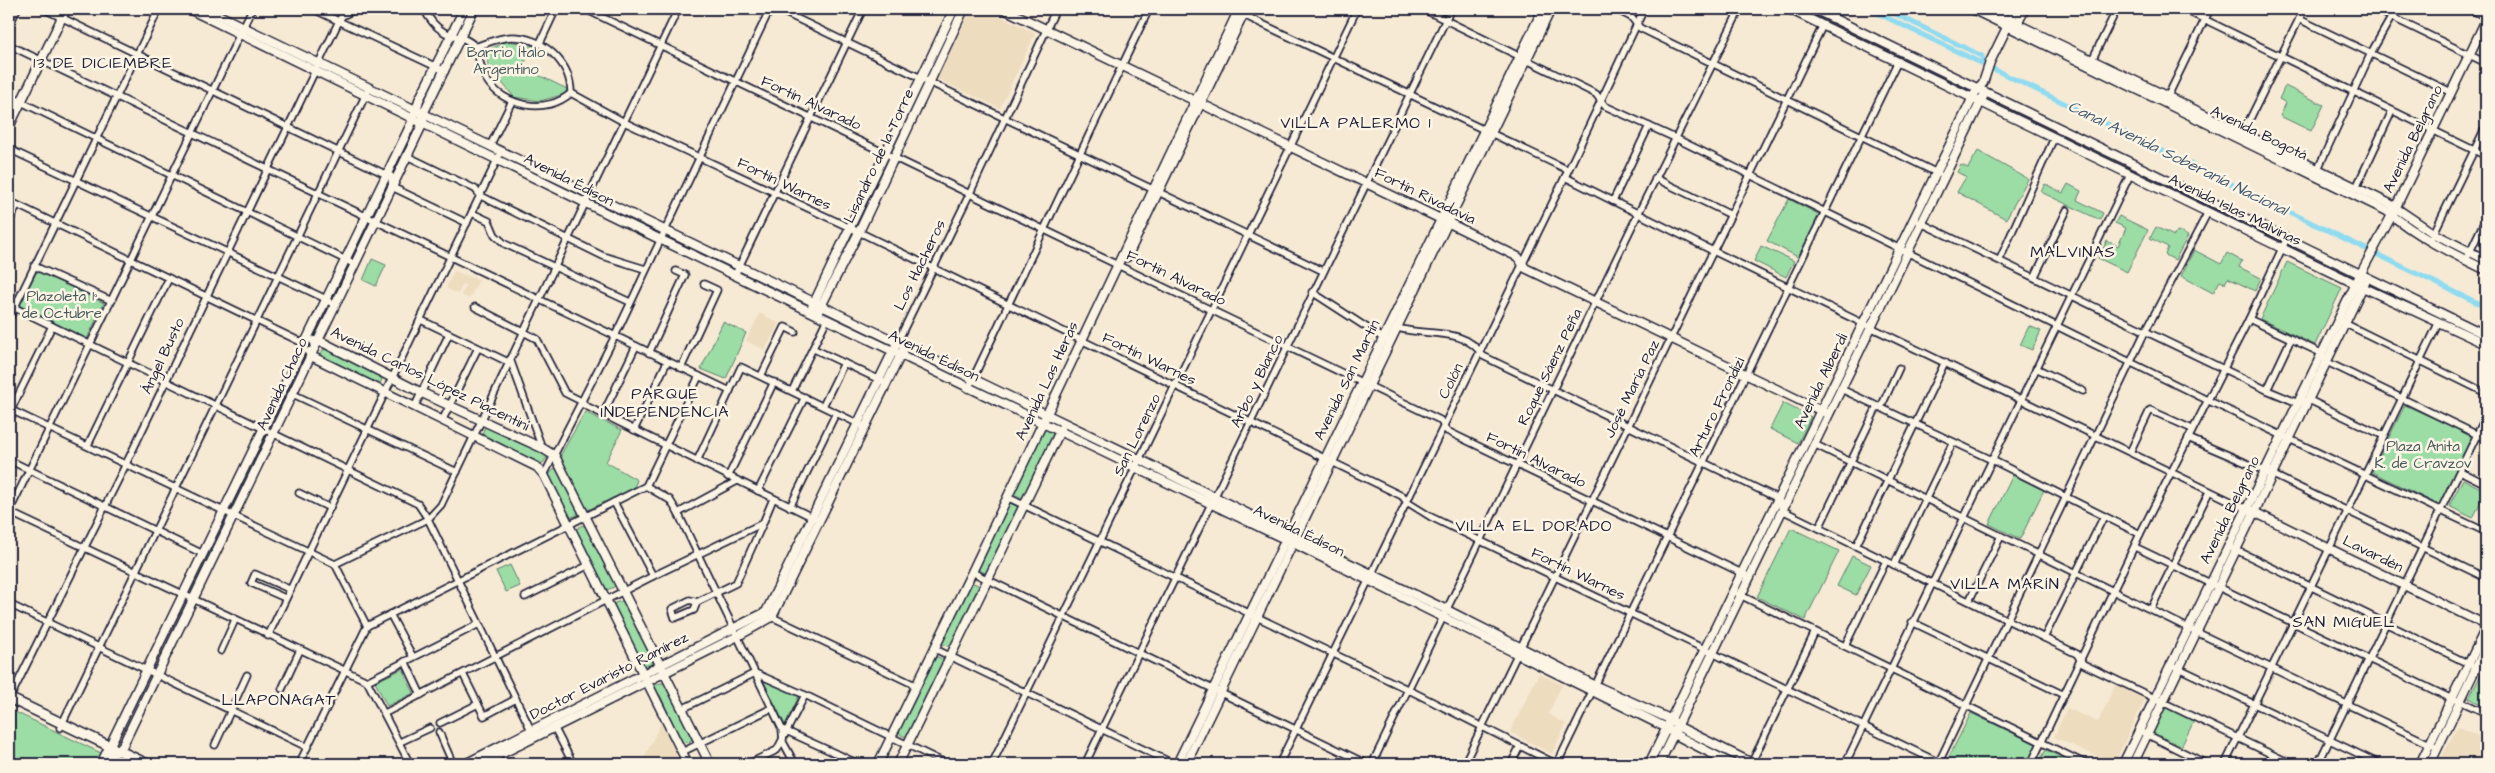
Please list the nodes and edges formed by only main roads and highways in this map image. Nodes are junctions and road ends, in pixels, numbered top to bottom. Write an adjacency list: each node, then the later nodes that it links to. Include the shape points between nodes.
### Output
1 (66, 9): 27 (main road)
2 (189, 9): 20 (main road, Avenida Édison)
3 (206, 9): 20 (main road, Avenida Édison)
4 (464, 9): 25 (main road, Avenida Chaco)
5 (474, 9): 25 (main road, Avenida Chaco, via 444,71)
6 (954, 9): 39 (main road, Lisandro de la Torre, via 849,229)
7 (964, 9): 39 (main road, Lisandro de la Torre, via 859,232)
8 (1004, 9): 24 (main road, Fortín Rivadavia)
9 (1543, 9): 21 (main road, Avenida San Martín)
10 (1551, 9): 21 (main road, Avenida San Martín)
11 (1789, 9): 23 (main road, Avenida Islas Malvinas)
12 (1814, 9): 22 (main road, Avenida Islas Malvinas)
13 (1972, 9): 19 (main road)
14 (1986, 9): 19 (main road)
15 (2016, 9): 19 (main road, Avenida Alberdi)
16 (2025, 9): 19 (main road, Avenida Alberdi)
17 (1239, 11): 24 (main road, Avenida Las Heras)
18 (2486, 18): 31 (main road, Avenida Belgrano)
19 (2011, 26): 22 (main road, Avenida Alberdi, via 1990,62); 30 (main road, Avenida Bogotá)
20 (241, 30): 25 (main road, Avenida Édison)
21 (1523, 57): 28 (main road, Avenida San Martín)
22 (1981, 91): 23 (main road, Avenida Alberdi); 37 (main road, Avenida Islas Malvinas, via 2286,240)
23 (1977, 100): 38 (main road, Avenida Islas Malvinas); 42 (main road, Avenida Alberdi)
24 (1199, 102): 32 (main road, Fortín Rivadavia); 53 (main road, Avenida Las Heras)
25 (418, 114): 26 (main road, Avenida Édison); 29 (main road, Avenida Édison, via 490,146); 47 (main road, Avenida Chaco)
26 (423, 123): 29 (main road, Avenida Édison); 44 (main road, Avenida Chaco)
27 (9, 127)
28 (1487, 133): 32 (main road, Avenida San Martín); 33 (main road, Avenida San Martín)
29 (500, 156): 39 (main road, Avenida Édison, via 590,194); 40 (main road, Avenida Édison, via 585,203)
30 (2317, 172): 31 (main road, Avenida Bogotá); 31 (main road, Avenida Bogotá, via 2356,188)
31 (2394, 212): 34 (main road, Avenida Bogotá); 34 (main road, Avenida Bogotá, via 2430,241); 37 (main road, Avenida Belgrano, via 2376,242)
32 (1440, 218): 33 (main road, Fortín Rivadavia); 45 (main road, Avenida San Martín)
33 (1449, 222): 45 (main road, Avenida San Martín, via 1398,328); 52 (main road, Fortín Rivadavia, via 1518,258 1526,268)
34 (2468, 256): 35 (main road, Avenida Bogotá); 36 (main road, Avenida Bogotá)
35 (2486, 260)
36 (2486, 270)
37 (2363, 274): 38 (main road, Avenida Belgrano); 43 (main road, Avenida Islas Malvinas)
38 (2359, 285): 41 (main road, Avenida Belgrano); 48 (main road, Avenida Islas Malvinas)
39 (818, 305): 40 (main road, Lisandro de la Torre); 46 (main road, Avenida Édison)
40 (814, 313): 50 (main road, Avenida Édison)
41 (2342, 322): 57 (main road, Avenida Belgrano, via 2322,354); 57 (main road, Avenida Belgrano, via 2309,400)
42 (1868, 325): 52 (main road, Avenida Alberdi); 52 (main road, Avenida Alberdi, via 1842,389)
43 (2486, 337)
44 (318, 340): 47 (main road, Avenida Carlos López Piacentini); 51 (main road, Avenida Chaco); 67 (main road, Avenida Carlos López Piacentini, via 554,456)
45 (1386, 340): 59 (main road, Avenida San Martín, via 1368,387); 59 (main road, Avenida San Martín, via 1324,458)
46 (897, 343): 49 (main road, Avenida Édison); 50 (main road, Los Hacheros)
47 (305, 344): 51 (main road); 76 (main road, Avenida Chaco, via 182,595)
48 (2486, 344)
49 (904, 347): 50 (main road); 53 (main road, Avenida Édison)
50 (897, 353): 55 (main road, Avenida Édison); 62 (main road, Los Hacheros)
51 (310, 356): 68 (main road, Avenida Carlos López Piacentini, via 537,467 544,475); 76 (main road, Avenida Chaco, via 155,674)
52 (1824, 413): 60 (main road, Avenida Alberdi, via 1779,499); 60 (main road, Avenida Alberdi, via 1814,444)
53 (1048, 415): 54 (main road, Avenida Édison); 55 (main road, Avenida Las Heras)
54 (1064, 423): 56 (main road); 59 (main road, Avenida Édison, via 1214,496)
55 (1043, 424): 56 (main road, Avenida Édison); 86 (main road, Avenida Las Heras)
56 (1060, 432): 59 (main road, Avenida Édison); 87 (main road)
57 (2286, 436): 58 (main road, Avenida Belgrano)
58 (2251, 510): 61 (main road, Avenida Belgrano, via 2236,550); 61 (main road, Avenida Belgrano, via 2228,546); 63 (main road, Lavardén)
59 (1291, 539): 69 (main road, Avenida Édison); 70 (main road, Avenida San Martín, via 1249,614); 70 (main road, Avenida San Martín, via 1258,618)
60 (1746, 575): 72 (main road, Avenida Alberdi, via 1734,592 1706,650); 72 (main road, Avenida Alberdi, via 1742,596)
61 (2214, 585): 64 (main road, Avenida Belgrano)
62 (769, 615): 67 (main road, Doctor Evaristo Ramírez, via 735,628); 67 (main road, Doctor Evaristo Ramírez, via 738,636)
63 (2486, 626): 66 (main road)
64 (2192, 630): 94 (main road, Avenida Belgrano, via 2170,664); 95 (main road, Avenida Belgrano, via 2179,668)
65 (2486, 647): 66 (main road)
66 (2473, 666): 75 (main road, via 2460,700); 75 (main road, via 2452,699)
67 (662, 670): 68 (main road, Doctor Evaristo Ramírez); 85 (main road, Avenida Carlos López Piacentini)
68 (645, 678): 74 (main road, Doctor Evaristo Ramírez); 74 (main road, Doctor Evaristo Ramírez, via 554,727); 84 (main road, Avenida Carlos López Piacentini)
69 (1595, 689): 72 (main road, Avenida Édison); 73 (main road, Avenida Édison)
70 (1216, 692): 88 (main road, Avenida San Martín); 89 (main road, Avenida San Martín)
71 (9, 700): 76 (main road)
72 (1674, 727): 73 (main road, Avenida Alberdi); 91 (main road, Avenida Alberdi); 92 (main road); 93 (main road)
73 (1667, 728): 90 (main road, Avenida Alberdi)
74 (533, 734): 77 (main road, Doctor Evaristo Ramírez)
75 (2434, 746): 96 (main road); 97 (main road)
76 (112, 751): 78 (main road, Avenida Chaco); 79 (main road, Avenida Chaco); 80 (main road); 81 (main road)
77 (489, 757): 82 (main road, Doctor Evaristo Ramírez); 83 (main road, Doctor Evaristo Ramírez)
78 (101, 764)
79 (106, 764)
80 (134, 764)
81 (147, 764)
82 (465, 764)
83 (481, 764)
84 (688, 764)
85 (710, 764)
86 (878, 764)
87 (898, 764)
88 (1175, 764)
89 (1186, 764)
90 (1650, 764)
91 (1659, 764)
92 (1732, 764)
93 (1752, 764)
94 (2123, 764)
95 (2133, 764)
96 (2420, 764)
97 (2430, 764)

